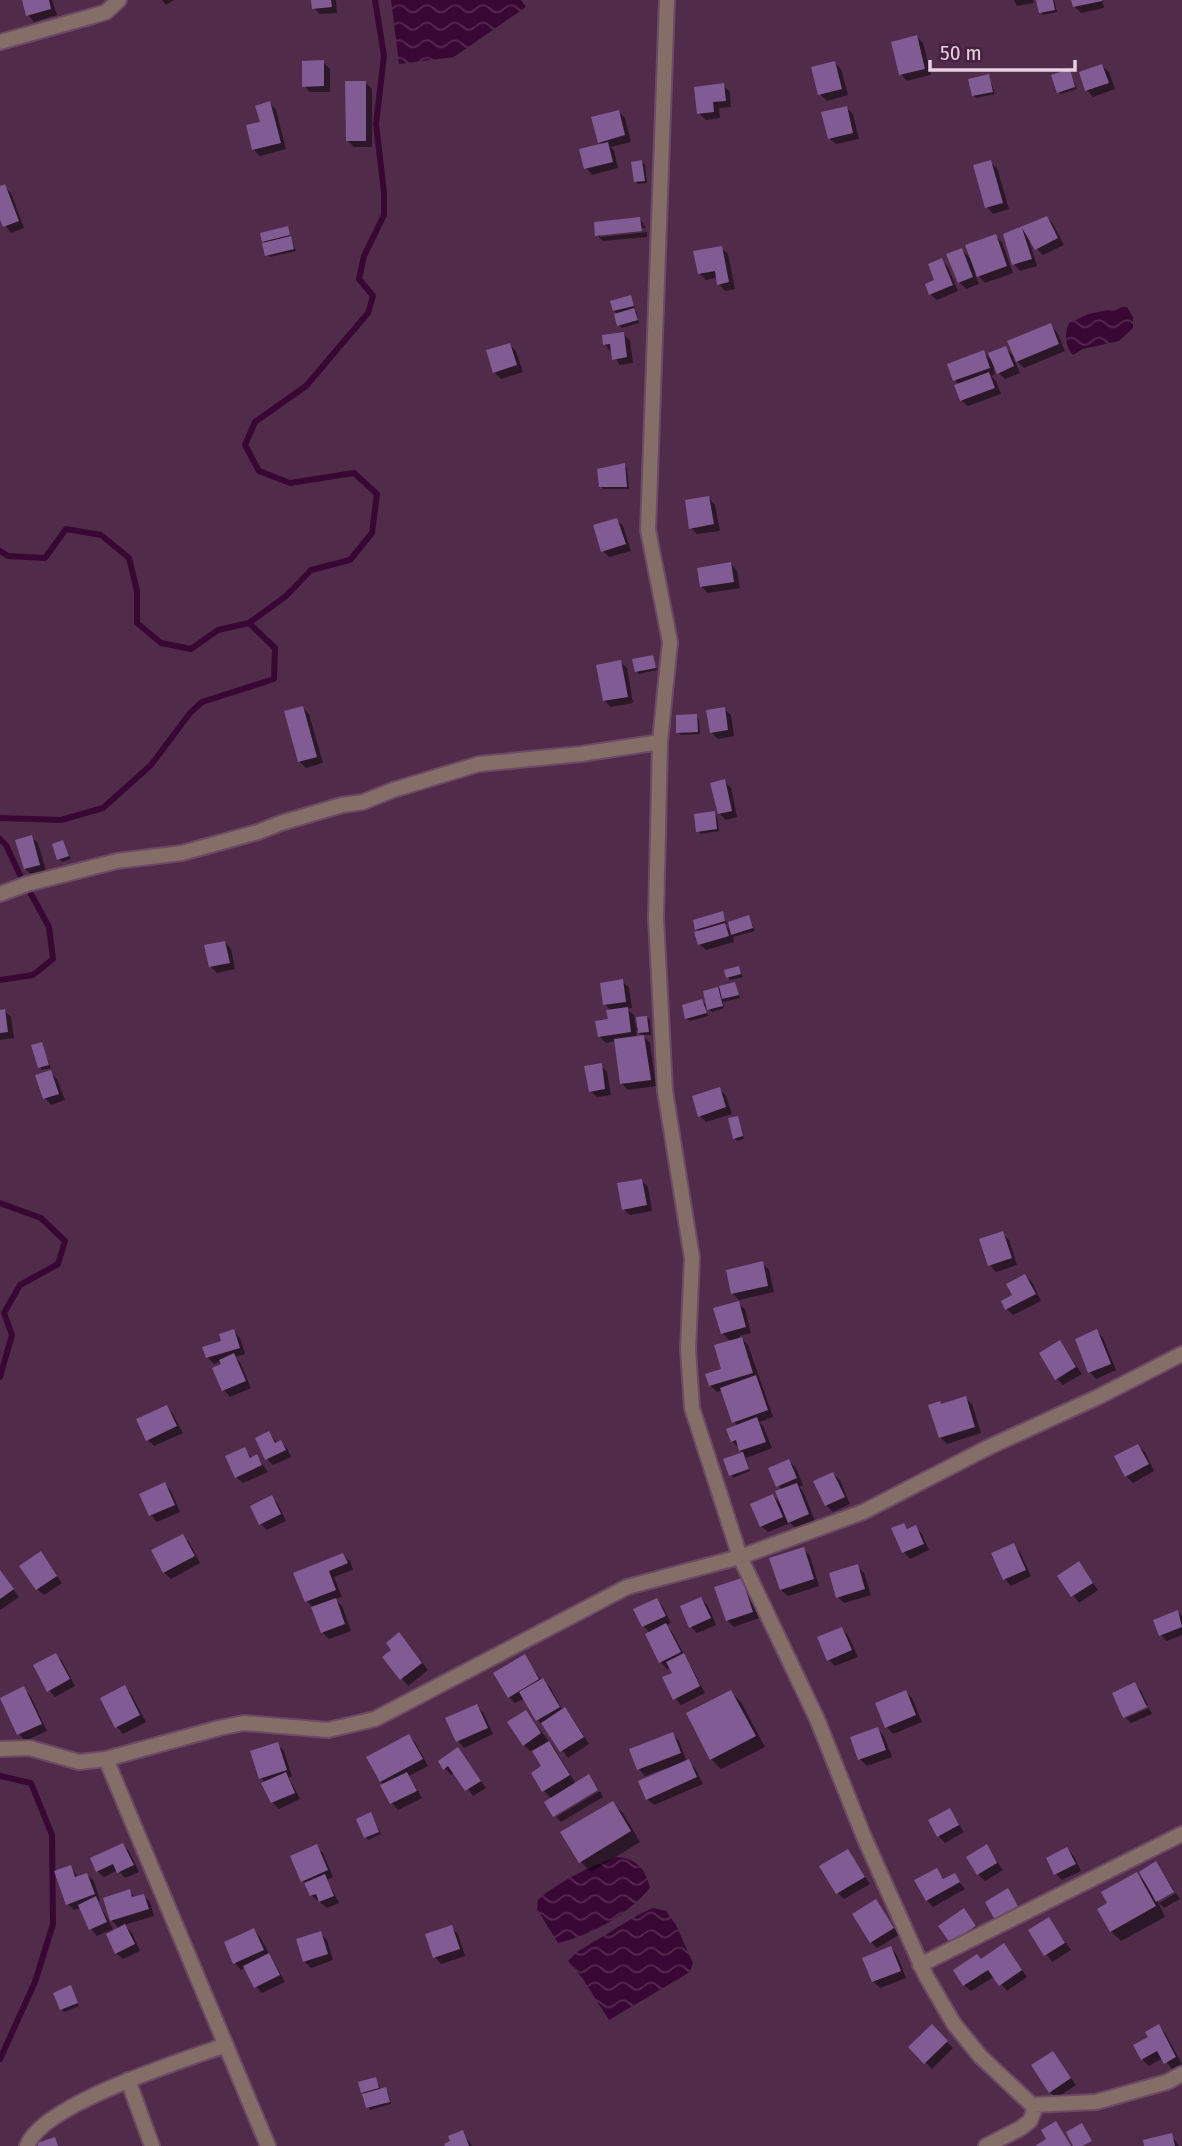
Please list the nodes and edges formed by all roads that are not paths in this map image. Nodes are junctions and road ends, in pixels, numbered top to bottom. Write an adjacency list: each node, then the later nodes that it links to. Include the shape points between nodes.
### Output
1 (119, 0): 3 (street, via 106,12)
2 (667, 0): 4 (street, via 648,530 670,642)
3 (0, 42)
4 (660, 742): 5 (street, via 480,764 182,853 117,861); 7 (street, via 656,918 665,1091 692,1258 688,1349 692,1408)
5 (0, 894)
6 (1182, 1354): 7 (street, via 863,1512)
7 (740, 1557): 9 (street, via 627,1587 375,1719 328,1730 244,1723); 11 (street, via 817,1719)
8 (0, 1749): 9 (street, via 30,1748 79,1762)
9 (106, 1759): 12 (street)
10 (1182, 1834): 11 (street)
11 (920, 1965): 15 (street, via 954,2024)
12 (226, 2045): 14 (street); 18 (street)
13 (1182, 2074): 15 (street, via 1096,2102)
14 (128, 2080): 16 (street, via 48,2123 30,2137); 17 (street)
15 (1032, 2105): 19 (street, via 1030,2121)
16 (27, 2146)
17 (152, 2146)
18 (268, 2146)
19 (986, 2146)

